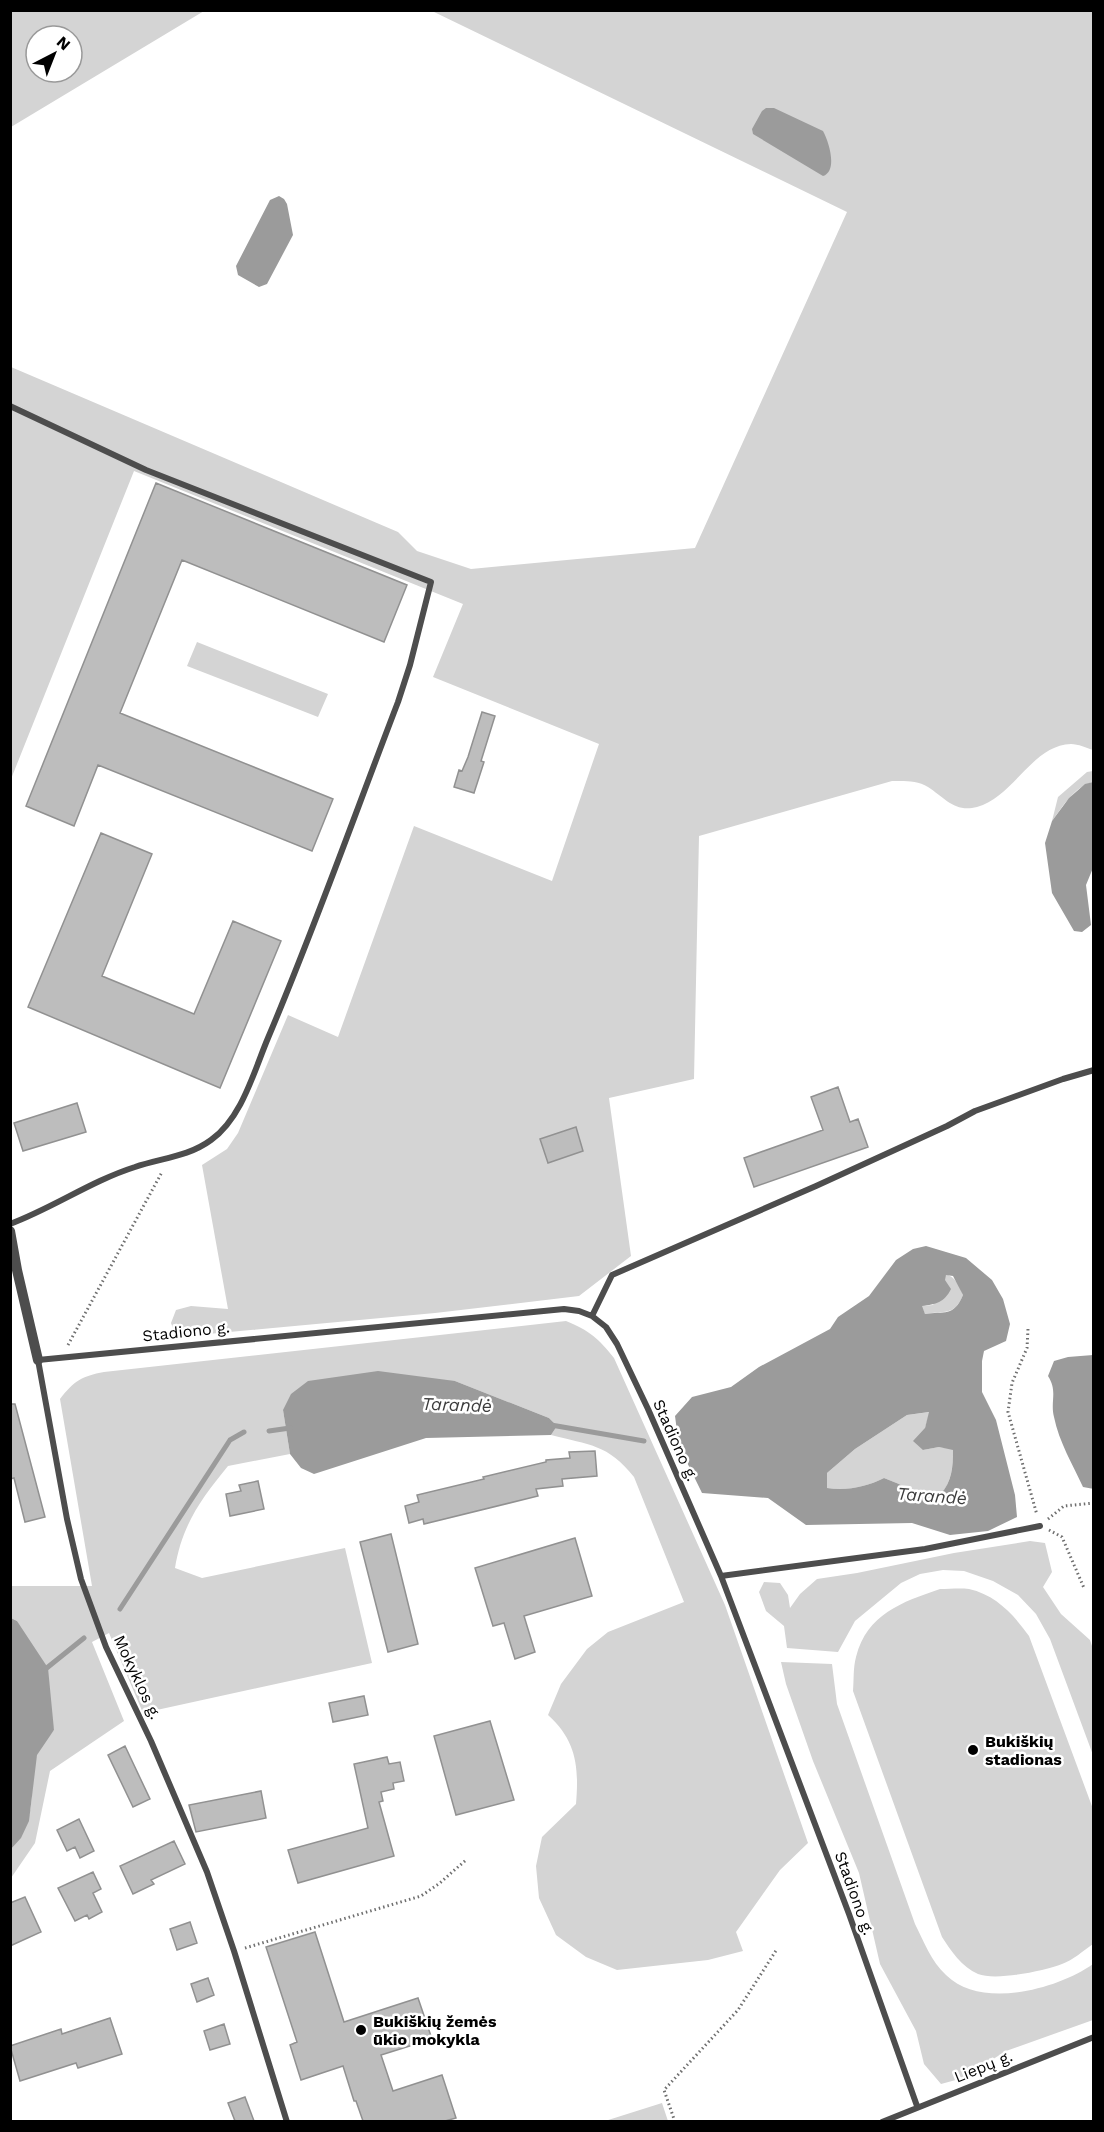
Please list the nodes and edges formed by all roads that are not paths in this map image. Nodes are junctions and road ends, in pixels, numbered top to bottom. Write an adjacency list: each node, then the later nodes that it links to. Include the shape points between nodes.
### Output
1 (10, 406): 3 (street, via 146,470 431,582 402,694 240,1104 212,1139 191,1152 127,1170)
2 (1094, 1070): 6 (street, via 975,1111 612,1275)
3 (10, 1224)
4 (10, 1231): 5 (street, Mokyklos g.)
5 (14, 1271): 7 (street, Mokyklos g.)
6 (592, 1316): 7 (street, Stadiono g., via 564,1309); 9 (street, Stadiono g., via 606,1327 617,1344)
7 (38, 1360): 12 (street, Mokyklos g., via 81,1579 106,1647 207,1872)
8 (1040, 1526): 9 (street, via 926,1549)
9 (721, 1576): 11 (street, Stadiono g.)
10 (1094, 2037): 11 (street, Liepų g.)
11 (917, 2106): 13 (street, Liepų g.)
12 (287, 2121)
13 (882, 2121)

